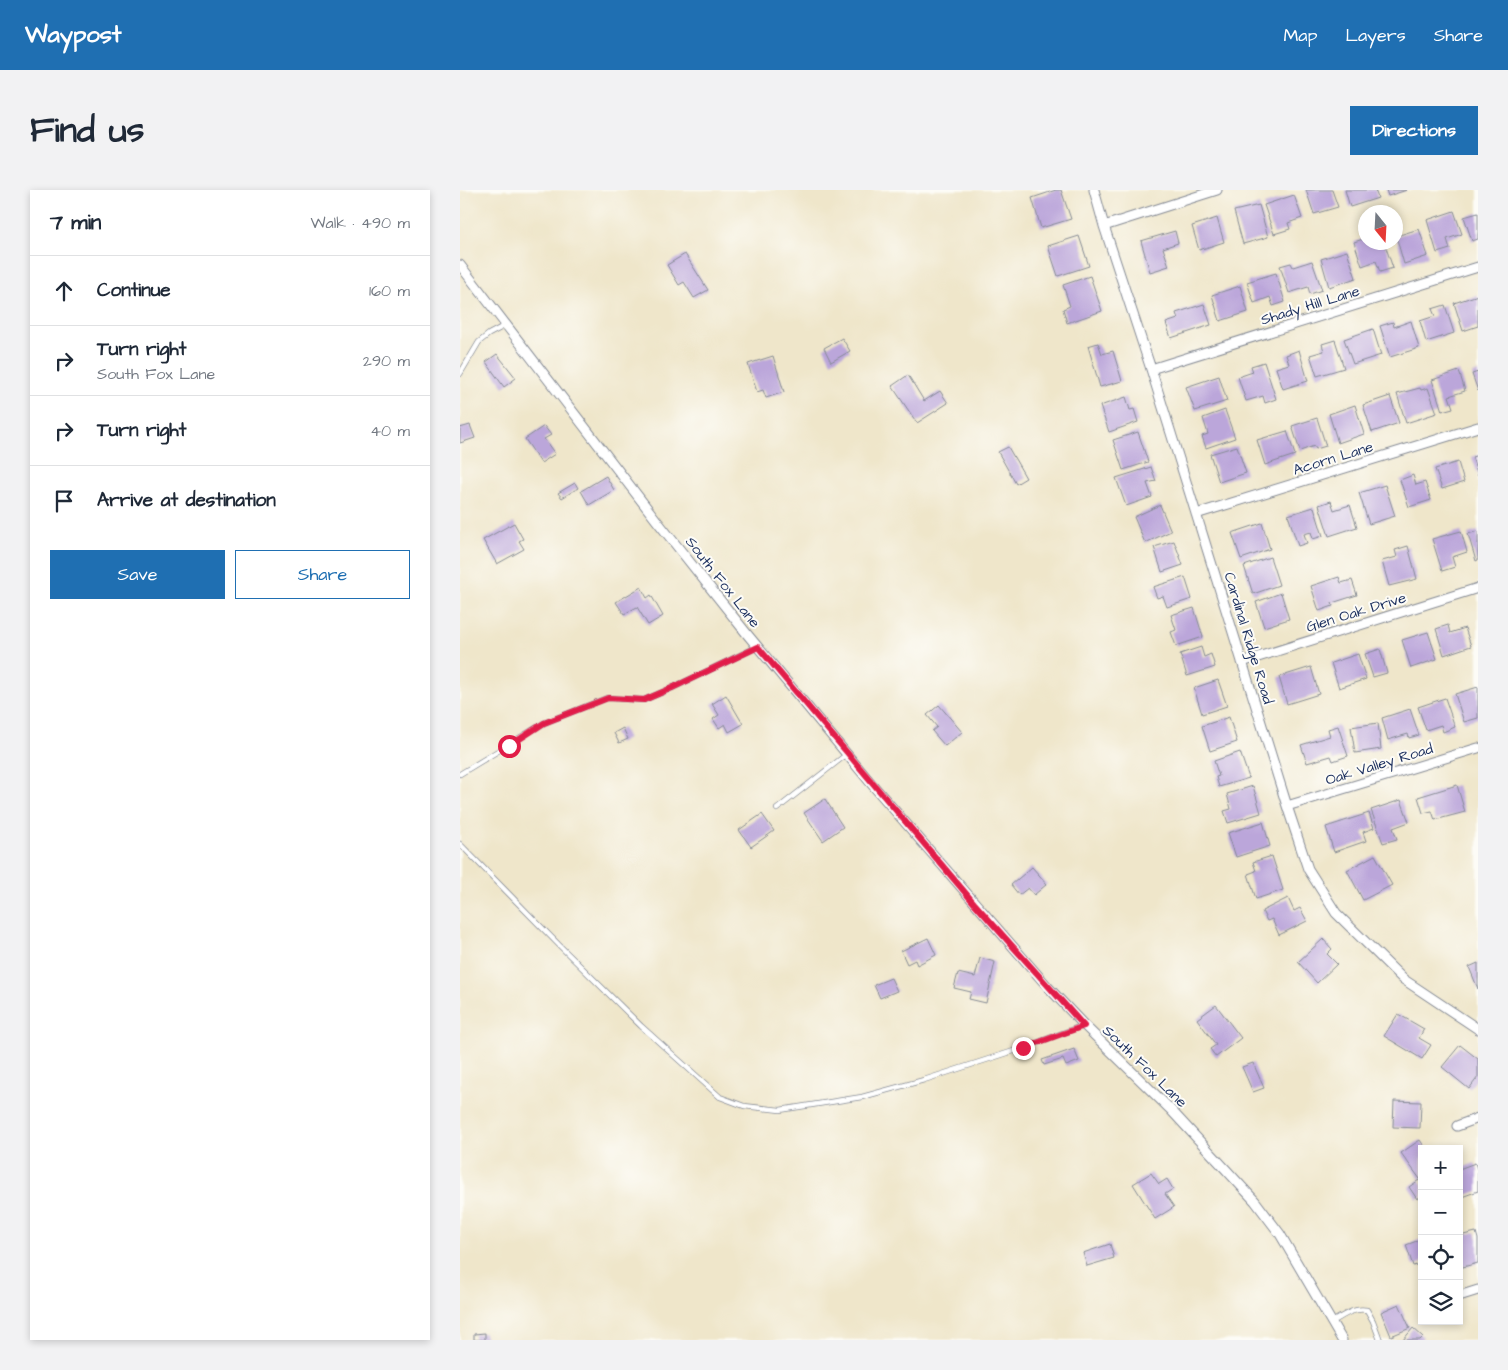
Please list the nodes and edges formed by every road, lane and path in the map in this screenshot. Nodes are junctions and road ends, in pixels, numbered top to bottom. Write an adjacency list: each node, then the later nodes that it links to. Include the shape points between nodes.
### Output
1 (1094, 190): 3 (street, Cardinal Ridge Road)
2 (1217, 190): 3 (street)
3 (1104, 226): 7 (street, Cardinal Ridge Road)
4 (460, 265): 6 (street, South Fox Lane)
5 (1478, 267): 7 (street, Shady Hill Lane)
6 (506, 325): 8 (lane, via 479,342); 12 (street, South Fox Lane)
7 (1151, 369): 10 (street, Cardinal Ridge Road)
8 (460, 374)
9 (1478, 427): 10 (street, Acorn Lane)
10 (1196, 514): 13 (street, Cardinal Ridge Road)
11 (1478, 588): 13 (street, Glen Oak Drive)
12 (758, 647): 15 (street, South Fox Lane); 16 (lane, via 644,700 608,698 544,723)
13 (1242, 662): 17 (street, Cardinal Ridge Road)
14 (1478, 748): 17 (street, Oak Valley Road)
15 (847, 754): 18 (lane); 20 (street, South Fox Lane)
16 (460, 774)
17 (1287, 806): 21 (street, Cardinal Ridge Road, via 1308,869 1336,913 1403,979)
18 (777, 809)
19 (460, 844): 20 (lane, via 641,1026 720,1097 744,1106 780,1110 862,1097 933,1077)
20 (1084, 1026): 26 (street, South Fox Lane, via 1170,1109 1255,1201 1280,1234)
21 (1478, 1029)
22 (1478, 1118): 23 (street)
23 (1457, 1126)
24 (1478, 1290): 25 (street)
25 (1463, 1295)
26 (1331, 1323): 27 (street, South Fox Lane); 28 (lane, via 1360,1308 1367,1310)
27 (1342, 1340)
28 (1380, 1340)

